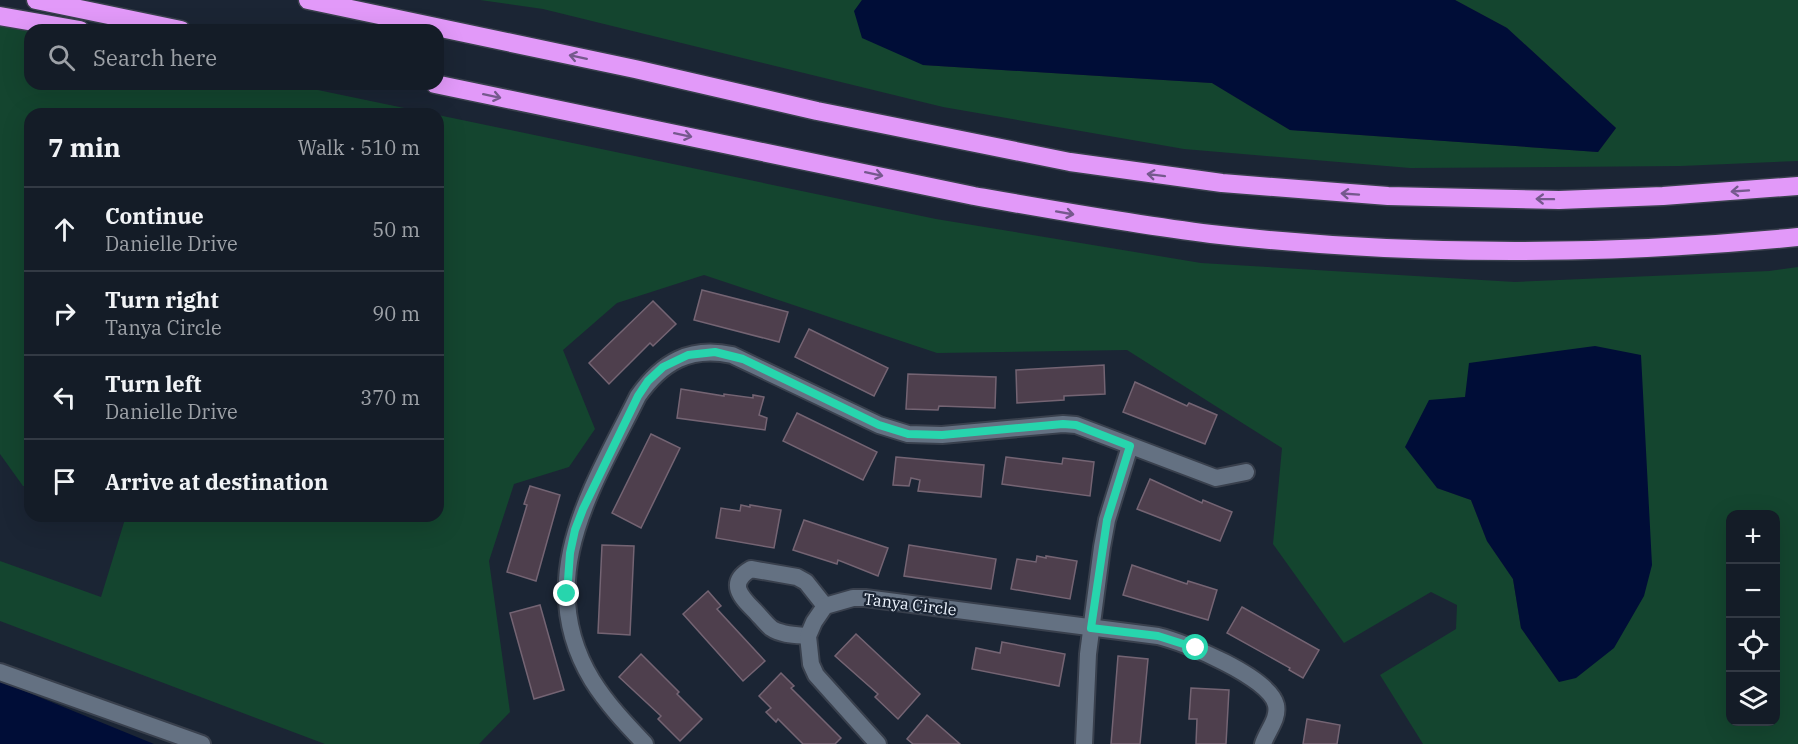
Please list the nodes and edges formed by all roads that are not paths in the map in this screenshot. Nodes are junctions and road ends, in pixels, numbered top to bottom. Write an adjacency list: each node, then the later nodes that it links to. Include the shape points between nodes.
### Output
1 (36, 0): 5 (highway)
2 (308, 0): 6 (highway, one-way to 2)
3 (0, 16): 4 (highway)
4 (46, 24)
5 (152, 24)
6 (423, 24)
7 (444, 28): 9 (highway, one-way to 7, via 1598,199 1473,199 1298,190 1146,174 817,111)
8 (444, 86): 10 (highway, one-way to 10, via 974,196 1212,234 1363,246 1521,251 1668,247)
9 (1798, 186)
10 (1798, 237)
11 (1130, 446): 12 (street, via 1216,478); 14 (street, via 1107,520); 18 (street, via 1076,425 1063,424 942,435 908,434 879,425 732,355 697,353 663,367 638,396 583,509 567,573 570,619 582,661 614,711)
12 (1246, 472)
13 (825, 606): 14 (street, Tanya Circle, via 865,598); 15 (street); 15 (street, via 806,582 797,577 751,570 741,579 740,596 771,628)
14 (1091, 628): 20 (street); 21 (street, Tanya Circle, via 1158,636 1187,645 1266,688 1276,712)
15 (808, 636): 19 (street, via 809,658 816,675)
16 (0, 672): 17 (street)
17 (202, 744)
18 (645, 744)
19 (878, 744)
20 (1084, 744)
21 (1263, 744)

